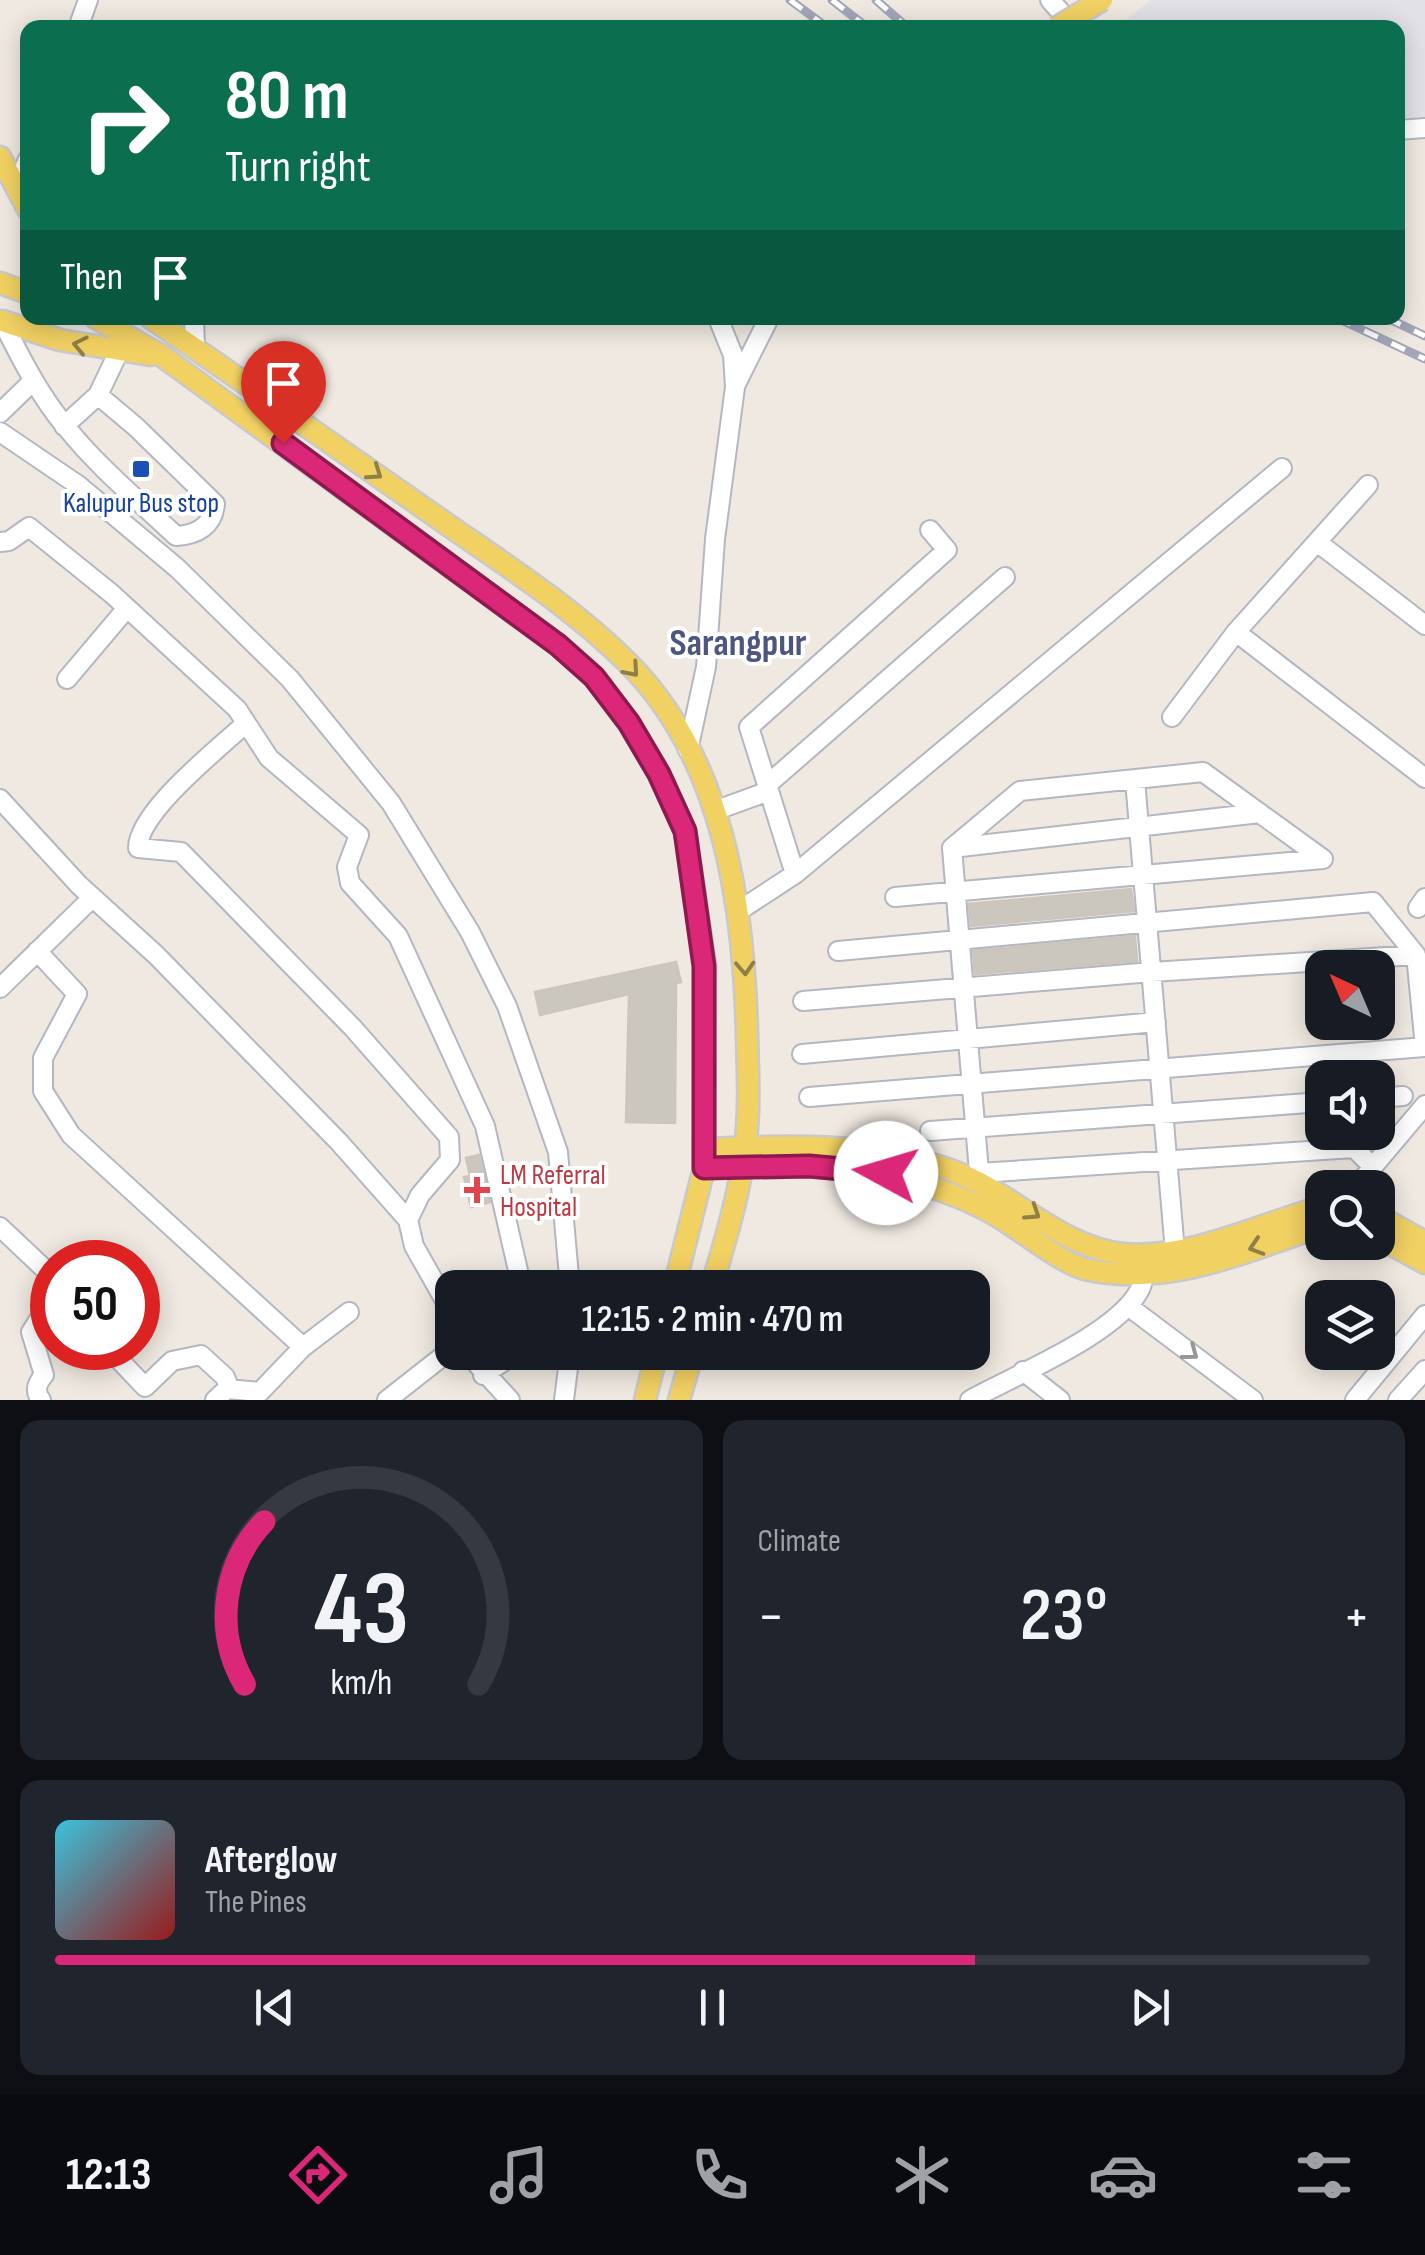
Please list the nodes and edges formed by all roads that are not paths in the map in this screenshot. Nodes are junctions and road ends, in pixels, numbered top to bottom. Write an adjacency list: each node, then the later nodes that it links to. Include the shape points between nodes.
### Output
1 (1050, 0): 3 (street)
2 (1102, 0): 4 (main road, bridge)
3 (1068, 20)
4 (1069, 20)
5 (0, 153): 6 (main road)
6 (20, 189)
7 (1, 321): 14 (main road, one-way to 7); 16 (street)
8 (108, 325): 15 (main road)
9 (161, 325): 13 (main road)
10 (194, 325): 13 (street)
11 (721, 325): 17 (street, via 733,355)
12 (766, 325): 17 (street)
13 (195, 348): 34 (main road, one-way to 34, via 562,605 630,665)
14 (119, 351): 15 (main road); 18 (street)
15 (162, 356): 72 (main road, via 533,624 594,677 629,723 685,831 704,966)
16 (33, 381): 19 (street); 20 (street)
17 (735, 387): 34 (street, via 714,539 706,666)
18 (98, 395): 20 (street); 20 (street, via 215,504 208,524 176,536)
19 (0, 413)
20 (64, 426)
21 (0, 432): 89 (street, via 78,485 177,568 290,679 390,803 507,1006 558,1152)
22 (1282, 468): 43 (street)
23 (1368, 485): 26 (street)
24 (930, 530): 37 (street, via 948,550 749,727)
25 (0, 542): 28 (street, via 29,527)
26 (1317, 542): 29 (street); 30 (street)
27 (1005, 578): 37 (street)
28 (128, 608): 31 (street); 33 (street, via 237,708)
29 (1425, 625)
30 (1236, 632): 32 (street); 35 (street)
31 (67, 678)
32 (1172, 717)
33 (245, 724): 78 (street, via 154,812 138,848 181,852 354,1028 448,1137 450,1160); 88 (street, via 281,770 359,835 347,867 350,883 398,936 485,1126)
34 (688, 750): 39 (main road)
35 (1425, 778)
36 (1135, 780): 40 (street, via 1203,772); 41 (street); 42 (street, via 1020,791)
37 (768, 788): 39 (street); 43 (street)
38 (0, 799): 47 (street)
39 (714, 811): 48 (main road)
40 (1260, 813): 41 (street); 44 (street, via 1323,859)
41 (1139, 827): 42 (street); 44 (street)
42 (952, 848): 45 (street)
43 (795, 874): 48 (street)
44 (1143, 875): 45 (street); 49 (street)
45 (955, 890): 46 (street); 50 (street)
46 (895, 897)
47 (92, 898): 51 (street); 78 (street, via 156,955)
48 (737, 912): 71 (main road, one-way to 71, via 745,956)
49 (1148, 922): 50 (street); 53 (street, via 1373,902); 54 (street)
50 (959, 939): 52 (street); 55 (street)
51 (37, 951): 56 (street); 96 (street, via 77,994 43,1058 42,1091 70,1135)
52 (838, 951)
53 (1416, 955): 54 (street); 61 (street, via 1424,1046)
54 (1152, 972): 55 (street); 58 (street)
55 (963, 986): 57 (street); 59 (street)
56 (0, 988)
57 (803, 1002)
58 (1156, 1022): 59 (street); 61 (street)
59 (968, 1038): 60 (street); 62 (street)
60 (802, 1054)
61 (1160, 1069): 62 (street); 68 (street)
62 (971, 1082): 64 (street); 69 (street)
63 (1403, 1096): 65 (street)
64 (809, 1097)
65 (1395, 1097)
66 (1305, 1103): 68 (street)
67 (1425, 1105): 74 (street)
68 (1164, 1114): 69 (street); 73 (street)
69 (975, 1128): 70 (street); 76 (street)
70 (930, 1131)
71 (744, 1156): 72 (main road); 76 (main road, via 810,1146 890,1154); 86 (main road, via 886,1173 947,1190 1081,1268); 91 (main road)
72 (704, 1159): 90 (main road)
73 (1169, 1161): 74 (street, via 1354,1148); 76 (street); 84 (street)
74 (1372, 1166): 75 (street)
75 (1369, 1170)
76 (980, 1179): 86 (main road, one-way to 86, via 1088,1249)
77 (1305, 1212): 84 (main road)
78 (408, 1220): 92 (street)
79 (1395, 1225): 82 (main road)
80 (0, 1227): 85 (street)
81 (1305, 1232): 86 (main road, one-way to 86, via 1190,1269)
82 (1425, 1242)
83 (1395, 1247): 87 (main road)
84 (1175, 1252): 86 (main road)
85 (30, 1255)
86 (1144, 1264): 93 (street, via 1142,1288)
87 (1425, 1264)
88 (518, 1270)
89 (568, 1270)
90 (678, 1270)
91 (716, 1270)
92 (435, 1284)
93 (1128, 1306): 106 (street, via 1099,1332); 117 (street, one-way to 117)
94 (349, 1312): 96 (street)
95 (1425, 1315): 118 (street)
96 (303, 1347): 108 (street, via 260,1392)
97 (435, 1363): 110 (street)
98 (42, 1370): 109 (street)
99 (128, 1370): 108 (street, via 145,1388 172,1361 192,1355 225,1377)
100 (480, 1370): 107 (street)
101 (491, 1370): 107 (street)
102 (568, 1370): 112 (street)
103 (652, 1370): 113 (main road)
104 (688, 1370): 114 (main road)
105 (1425, 1370): 119 (street)
106 (1023, 1371): 115 (street); 116 (street)
107 (484, 1375): 111 (street)
108 (221, 1394)
109 (41, 1400)
110 (388, 1400)
111 (510, 1400)
112 (564, 1400)
113 (644, 1400)
114 (679, 1400)
115 (970, 1400)
116 (1060, 1400)
117 (1253, 1400)
118 (1355, 1400)
119 (1398, 1400)

